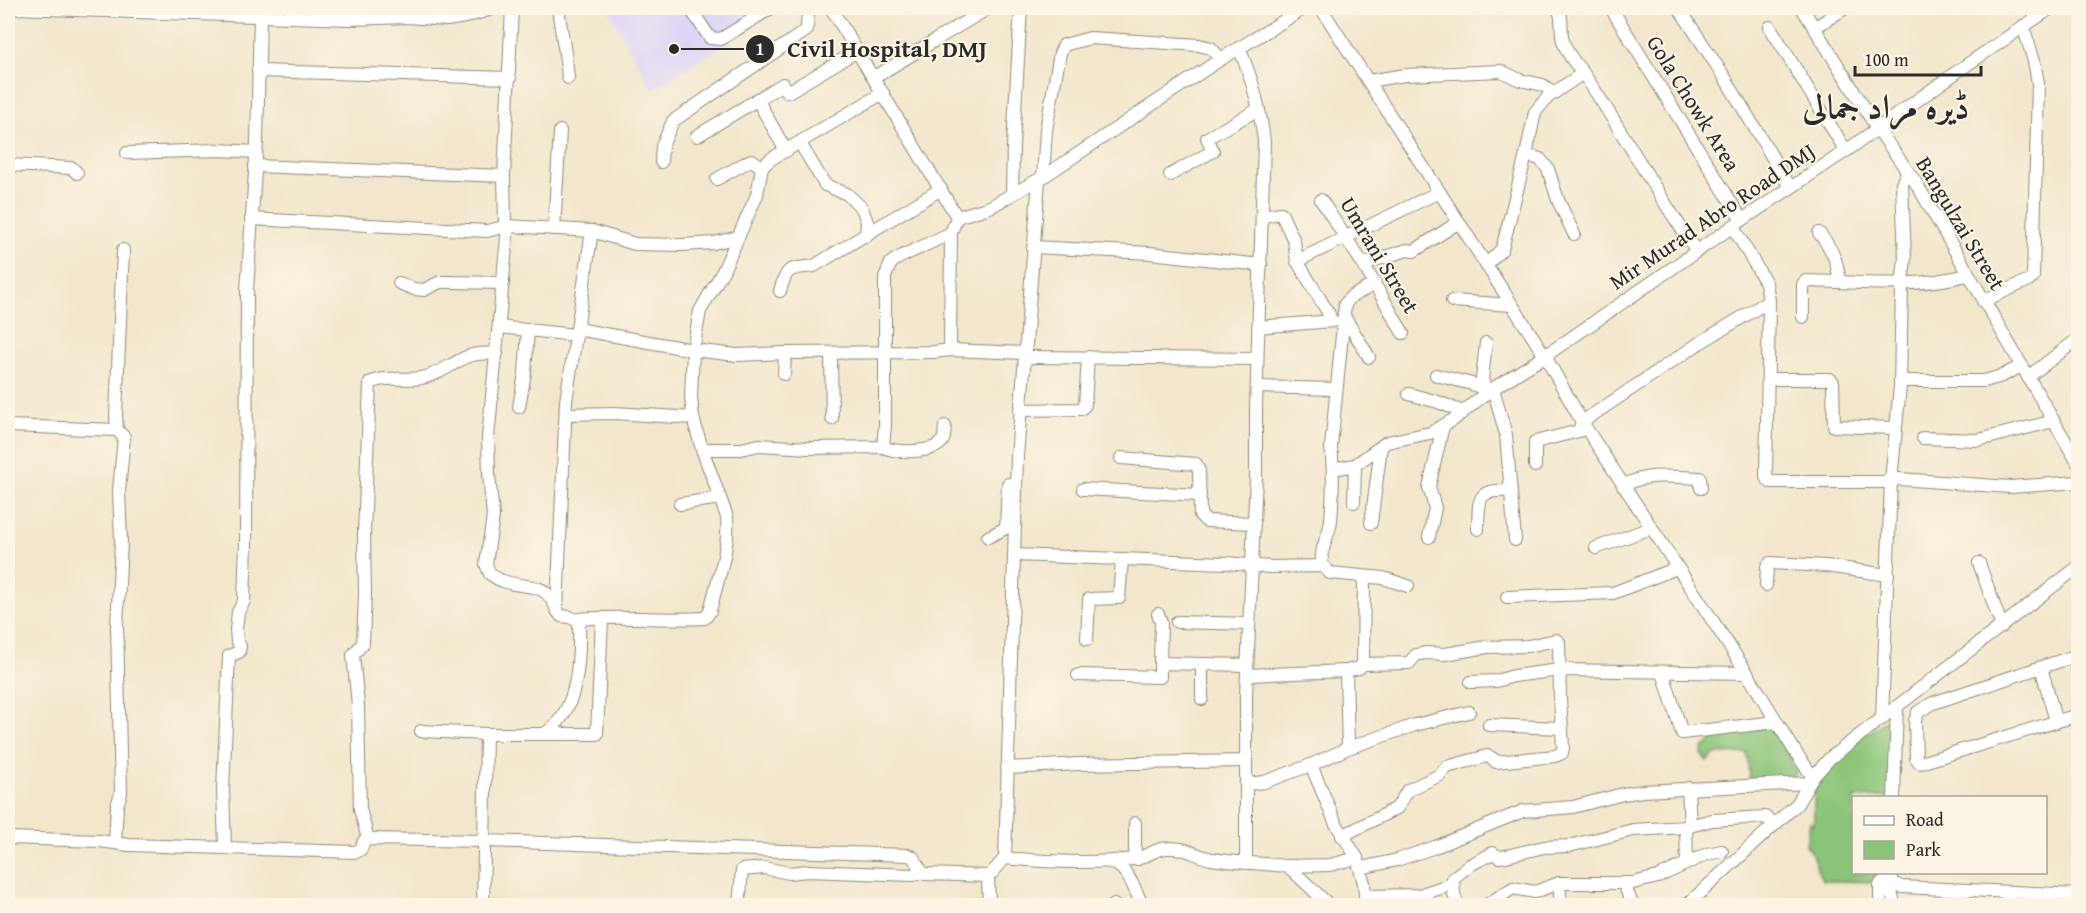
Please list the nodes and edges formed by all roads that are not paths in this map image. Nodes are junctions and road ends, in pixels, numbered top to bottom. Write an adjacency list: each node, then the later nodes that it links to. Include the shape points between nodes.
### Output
1 (16, 8): 19 (street); 21 (street)
2 (495, 8): 20 (street, via 447,20)
3 (512, 8): 31 (street)
4 (558, 8): 32 (street)
5 (690, 8): 6 (street, via 714,40)
6 (771, 8)
7 (808, 8): 47 (street, via 807,30 673,121 662,146)
8 (831, 8): 26 (street)
9 (989, 8): 30 (street)
10 (1021, 8): 60 (street)
11 (1305, 8): 25 (street)
12 (1321, 8): 33 (street)
13 (1558, 8): 29 (street, via 1565,46)
14 (1611, 8): 66 (street, Gola Chowk Area)
15 (1679, 8): 57 (street)
16 (1802, 8): 24 (street, Bangulzai Street)
17 (1845, 8): 24 (street)
18 (2051, 8): 22 (street, Mir Murad Abro Road DMJ)
19 (8, 11)
20 (408, 12): 21 (street, via 350,19)
21 (257, 13): 28 (street)
22 (2024, 26): 38 (street, Mir Murad Abro Road DMJ); 92 (street, via 2038,83 2033,277)
23 (1770, 27): 43 (street)
24 (1814, 28): 38 (street, Bangulzai Street)
25 (1239, 48): 27 (street); 37 (street)
26 (857, 51): 30 (street); 36 (street, via 788,92 783,84)
27 (1221, 59): 55 (street); 55 (street, via 1211,48 1199,45 1090,38 1064,45 1059,53)
28 (258, 71): 31 (street); 44 (street)
29 (1583, 73): 35 (street); 78 (street)
30 (874, 77): 34 (street)
31 (510, 78): 54 (street)
32 (568, 78)
33 (1368, 81): 35 (street, via 1405,75 1501,71 1543,85); 59 (street)
34 (883, 93): 41 (street); 58 (street)
35 (1554, 93): 46 (street, via 1535,112)
36 (757, 99): 40 (street); 42 (street)
37 (1258, 109): 53 (street, via 1207,138 1213,151); 62 (street, via 1264,141)
38 (1877, 128): 43 (street, Mir Murad Abro Road DMJ); 51 (street, Bangulzai Street)
39 (560, 132): 68 (street)
40 (696, 136)
41 (800, 143): 42 (street); 73 (street, via 825,185 847,194 862,208)
42 (786, 151): 50 (street)
43 (1846, 151): 57 (street, Mir Murad Abro Road DMJ)
44 (256, 152): 45 (street); 49 (street)
45 (127, 153)
46 (1526, 155): 72 (street, via 1540,159 1548,168); 82 (street, via 1502,249)
47 (661, 162)
48 (8, 165): 52 (street, via 72,168)
49 (255, 166): 54 (street); 64 (street)
50 (762, 167): 56 (street, via 752,160); 75 (street, via 757,195)
51 (1907, 172): 83 (street, Bangulzai Street); 88 (street, via 1902,184)
52 (77, 173)
53 (1170, 175)
54 (504, 176): 67 (street)
55 (1041, 178): 60 (street); 76 (street)
56 (717, 179)
57 (1790, 187): 66 (street, Mir Murad Abro Road DMJ)
58 (941, 189): 63 (street); 73 (street)
59 (1439, 192): 65 (street); 74 (street)
60 (1012, 194): 63 (street, via 990,207)
61 (1322, 200): 74 (street, Umrani Street)
62 (1262, 216): 79 (street, via 1281,213); 81 (street)
63 (957, 217): 70 (street)
64 (251, 219): 67 (street, via 487,231); 225 (street, via 244,601 236,630 239,652 229,656 223,790)
65 (1459, 222): 80 (street, via 1414,250); 82 (street)
66 (1738, 224): 78 (street, Mir Murad Abro Road DMJ); 91 (street, Gola Chowk Area, via 1766,283)
67 (508, 226): 68 (street); 86 (street)
68 (554, 229): 69 (street)
69 (592, 231): 75 (street, via 635,244 714,243); 100 (street)
70 (951, 233): 105 (street); 106 (street, via 891,263 885,277)
71 (1819, 233): 84 (street, via 1839,268)
72 (1574, 234)
73 (866, 236): 89 (street, via 814,266 789,270)
74 (1345, 236): 79 (street); 80 (street, Umrani Street)
75 (738, 237): 104 (street, via 700,310)
76 (1033, 246): 81 (street); 110 (street)
77 (123, 250): 136 (street)
78 (1697, 251): 111 (street, Mir Murad Abro Road DMJ)
79 (1297, 261): 96 (street, via 1329,314)
80 (1363, 264): 87 (street, Umrani Street)
81 (1261, 265): 98 (street)
82 (1486, 265): 93 (street)
83 (1967, 275): 88 (street); 92 (street, Bangulzai Street)
84 (1839, 282): 88 (street); 94 (street, via 1804,282)
85 (399, 283): 86 (street, via 424,290 440,282)
86 (503, 283): 97 (street)
87 (1375, 284): 95 (street, via 1351,297 1345,304); 101 (street, Umrani Street)
88 (1902, 285): 119 (street)
89 (780, 291)
90 (1452, 301): 93 (street)
91 (1769, 301): 118 (street, Gola Chowk Area); 131 (street)
92 (1983, 301): 115 (street, Bangulzai Street)
93 (1512, 305): 111 (street)
94 (1803, 317)
95 (1344, 318): 96 (street); 113 (street); 121 (street)
96 (1327, 321): 98 (street)
97 (499, 327): 99 (street); 108 (street)
98 (1258, 327): 114 (street)
99 (528, 330): 100 (street); 124 (street)
100 (576, 332): 104 (street); 127 (street)
101 (1403, 333)
102 (2079, 339): 115 (street)
103 (1486, 343): 122 (street, via 1482,378)
104 (693, 350): 107 (street, via 737,355); 128 (street)
105 (950, 350): 106 (street); 110 (street)
106 (885, 352): 109 (street); 138 (street)
107 (785, 353): 109 (street); 116 (street)
108 (497, 354): 177 (street, via 488,438 493,516 486,564 490,574 502,581 535,585 546,591); 224 (street, via 464,358 421,379 370,383 363,643 353,655)
109 (831, 354): 129 (street)
110 (1026, 355): 112 (street); 125 (street)
111 (1545, 356): 122 (street, Mir Murad Abro Road DMJ); 131 (street)
112 (1088, 357): 114 (street); 125 (street, via 1085,405 1081,409)
113 (1369, 357)
114 (1257, 359): 120 (street)
115 (2025, 372): 119 (street, via 1984,381); 130 (street, Bangulzai Street)
116 (784, 374)
117 (1436, 375): 122 (street)
118 (1768, 379): 135 (street, via 1830,379 1834,426); 147 (street, Gola Chowk Area, via 1766,477 1770,482)
119 (1900, 381): 135 (street)
120 (1257, 387): 121 (street); 158 (street)
121 (1336, 389): 146 (street, via 1331,447)
122 (1489, 391): 126 (street, Mir Murad Abro Road DMJ); 152 (street, via 1495,395 1506,435)
123 (1409, 394): 126 (street)
124 (519, 407)
125 (1020, 410): 144 (street)
126 (1463, 412): 134 (street, Mir Murad Abro Road DMJ)
127 (566, 414): 128 (street); 177 (street)
128 (693, 418): 140 (street)
129 (832, 419)
130 (2054, 421): 137 (street, via 1978,440); 142 (street, Bangulzai Street)
131 (1582, 422): 145 (street, via 1579,431 1536,442); 149 (street)
132 (8, 426): 136 (street)
133 (945, 426): 138 (street, via 944,438 932,448 912,451)
134 (1443, 426): 139 (street, Mir Murad Abro Road DMJ); 162 (street, via 1429,487 1435,508)
135 (1895, 428): 147 (street)
136 (117, 430): 223 (street, via 124,437 119,490 117,626 121,793)
137 (1923, 438)
138 (882, 447): 140 (street, via 759,445 741,450)
139 (1380, 447): 143 (street, Mir Murad Abro Road DMJ); 157 (street)
140 (702, 449): 154 (street)
141 (1121, 458): 153 (street, via 1196,464 1200,471)
142 (2079, 463)
143 (1354, 465): 146 (street); 155 (street)
144 (1017, 466): 161 (street, via 1009,466 1006,528); 165 (street)
145 (1535, 466)
146 (1334, 469): 169 (street)
147 (1891, 481): 148 (street, via 2010,487); 172 (street)
148 (2079, 482)
149 (1623, 486): 150 (street, via 1660,476 1700,478); 159 (street)
150 (1701, 488)
151 (1083, 489): 153 (street)
152 (1511, 491): 160 (street, via 1488,491 1483,496); 163 (street)
153 (1200, 495): 158 (street, via 1200,515 1206,521)
154 (720, 498): 156 (street); 179 (street, via 727,517 726,550 705,618)
155 (1354, 502)
156 (680, 504)
157 (1371, 523)
158 (1254, 524): 168 (street)
159 (1651, 528): 164 (street); 171 (street)
160 (1478, 530)
161 (988, 537)
162 (1429, 537)
163 (1515, 540)
164 (1596, 548)
165 (1014, 555): 166 (street); 212 (street)
166 (1122, 560): 168 (street); 184 (street, via 1119,598 1089,599)
167 (1979, 563): 183 (street)
168 (1251, 565): 169 (street); 182 (street)
169 (1323, 566): 173 (street, via 1330,573)
170 (2079, 567): 183 (street)
171 (1677, 568): 176 (street, via 1614,593); 194 (street)
172 (1888, 575): 174 (street, via 1770,563); 201 (street)
173 (1364, 577): 175 (street); 188 (street)
174 (1767, 585)
175 (1408, 586)
176 (1507, 597)
177 (557, 610): 180 (street, via 561,616)
178 (1158, 614): 186 (street)
179 (602, 618): 180 (street); 208 (street, via 597,734)
180 (576, 620): 208 (street, via 578,671 572,694 561,718)
181 (1177, 622): 182 (street)
182 (1249, 624): 190 (street)
183 (2002, 627): 198 (street)
184 (1087, 639)
185 (2079, 655): 189 (street)
186 (1160, 663): 187 (street); 195 (street, via 1160,677)
187 (1202, 664): 190 (street); 197 (street)
188 (1363, 664): 191 (street, via 1409,663 1416,655 1425,653 1528,646 1556,640); 192 (street)
189 (2041, 667): 203 (street); 203 (street, via 1933,703 1918,712 1916,758 1920,763)
190 (1247, 670): 192 (street); 210 (street)
191 (1559, 670): 193 (street); 196 (street); 205 (street)
192 (1346, 671): 209 (street)
193 (1663, 673): 194 (street); 202 (street, via 1682,733)
194 (1747, 673): 202 (street)
195 (1078, 675)
196 (1471, 682)
197 (1202, 699)
198 (1897, 707): 201 (street); 216 (street)
199 (1469, 712): 209 (street)
200 (2079, 715): 203 (street)
201 (1882, 719): 213 (street, via 1830,758)
202 (1776, 722): 213 (street)
203 (2056, 722)
204 (1489, 725): 205 (street)
205 (1562, 728): 220 (street, via 1562,753 1496,762 1487,756 1447,767 1440,775 1408,790 1397,808)
206 (421, 731): 207 (street)
207 (486, 734): 208 (street); 222 (street)
208 (544, 734)
209 (1348, 748): 211 (street)
210 (1246, 761): 212 (street); 214 (street)
211 (1311, 765): 214 (street); 220 (street)
212 (1007, 768): 227 (street)
213 (1811, 780): 215 (street, via 1719,789); 218 (street, via 1797,804)
214 (1247, 784): 229 (street)
215 (1688, 788): 219 (street); 230 (street, via 1623,794 1573,807 1523,811 1397,860)
216 (1894, 796)
217 (1135, 823): 228 (street)
218 (1775, 824): 219 (street, via 1766,817 1712,820); 252 (street)
219 (1688, 826): 231 (street); 236 (street, via 1633,830 1501,857 1493,853 1460,872)
220 (1342, 836): 230 (street)
221 (8, 838): 223 (street)
222 (485, 841): 224 (street); 232 (street, via 908,855); 244 (street)
223 (115, 843): 225 (street)
224 (364, 843): 225 (street, via 356,852)
225 (225, 847)
226 (1722, 851): 231 (street)
227 (1005, 858): 228 (street); 234 (street); 247 (street, via 1014,865 1036,866 1116,863 1124,870)
228 (1138, 859): 229 (street, via 1157,849 1183,848 1213,859)
229 (1246, 863): 233 (street)
230 (1359, 863): 233 (street); 242 (street)
231 (1687, 863): 238 (street, via 1658,877)
232 (919, 866): 234 (street, via 933,875); 245 (street, via 912,875 789,873 745,868)
233 (1285, 866): 243 (street)
234 (988, 876): 246 (street)
235 (1892, 877): 239 (street, via 1901,887); 253 (street, via 1881,883); 254 (street, via 1892,899)
236 (1453, 882): 241 (street); 248 (street)
237 (1559, 883): 238 (street); 249 (street, via 1535,892 1513,888); 250 (street)
238 (1624, 884): 251 (street)
239 (2007, 892): 240 (street); 255 (street)
240 (2079, 895)
241 (1417, 900): 242 (street)
242 (1366, 901)
243 (1328, 905)
244 (483, 906)
245 (739, 906)
246 (989, 906)
247 (1143, 906)
248 (1458, 906)
249 (1485, 906)
250 (1561, 906)
251 (1633, 906)
252 (1686, 906)
253 (1880, 906)
254 (1896, 906)
255 (2007, 906)

